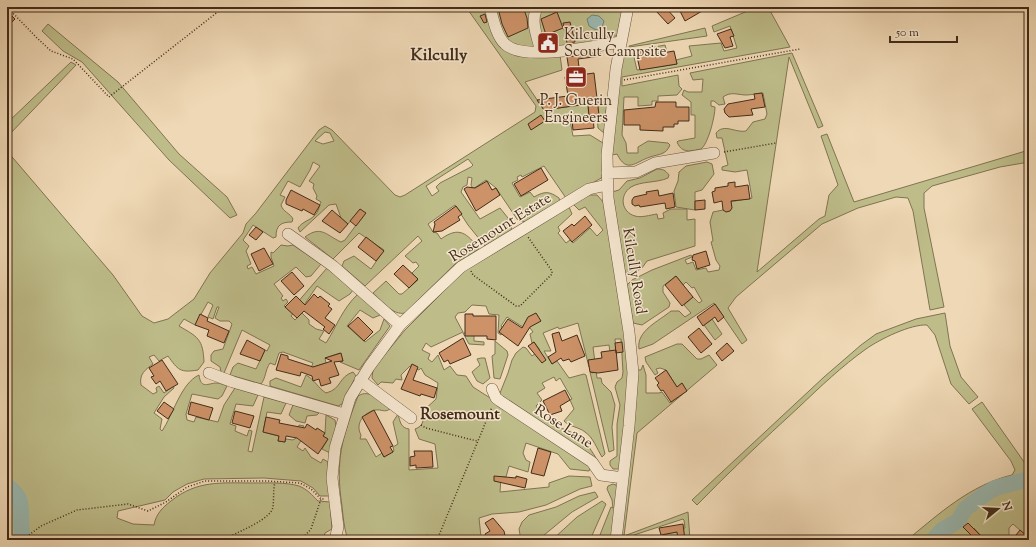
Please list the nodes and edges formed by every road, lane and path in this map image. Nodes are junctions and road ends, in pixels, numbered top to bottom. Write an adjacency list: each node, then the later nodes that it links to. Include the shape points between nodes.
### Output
1 (7, 7): 2 (path, via 51,51 73,58 110,97)
2 (224, 7)
3 (490, 7): 8 (street, via 504,43 515,50)
4 (538, 7): 8 (street, via 534,12)
5 (628, 7): 6 (street, Kilcully Road)
6 (620, 42): 8 (street); 9 (street, Kilcully Road)
7 (800, 49): 9 (path)
8 (541, 52)
9 (614, 82): 12 (street, Kilcully Road)
10 (776, 143): 11 (path)
11 (720, 153): 12 (street, via 655,163 636,172)
12 (607, 173): 13 (street, Kilcully Road)
13 (607, 185): 17 (street, Rosemount Estate, via 590,189 475,257 450,276); 25 (street, Kilcully Road, via 632,358 629,426)
14 (288, 234): 17 (street, via 333,266)
15 (523, 238): 16 (path, via 526,235 552,274 520,306 516,306 473,275)
16 (471, 267)
17 (400, 325): 19 (street, Rosemount Estate)
18 (209, 373): 21 (street)
19 (360, 380): 21 (street, Rosemount Estate); 22 (street)
20 (494, 394): 24 (path); 25 (street, Rose Lane, via 592,462 601,475)
21 (344, 414): 28 (street, Rosemount Estate, via 334,457 332,478)
22 (411, 418)
23 (421, 425): 24 (path)
24 (478, 441): 35 (path)
25 (623, 478): 36 (street, Kilcully Road)
26 (275, 481): 27 (path, via 300,483); 31 (path, via 205,481 187,487 148,511 128,504 78,510 48,522); 32 (path, via 273,509 261,522 231,536)
27 (321, 499): 28 (path); 33 (path, via 311,529)
28 (335, 499): 34 (street, Rosemount Estate, via 338,526)
29 (7, 517): 30 (path)
30 (11, 524)
31 (29, 535)
32 (232, 540)
33 (300, 540)
34 (335, 540)
35 (437, 540)
36 (616, 540)

